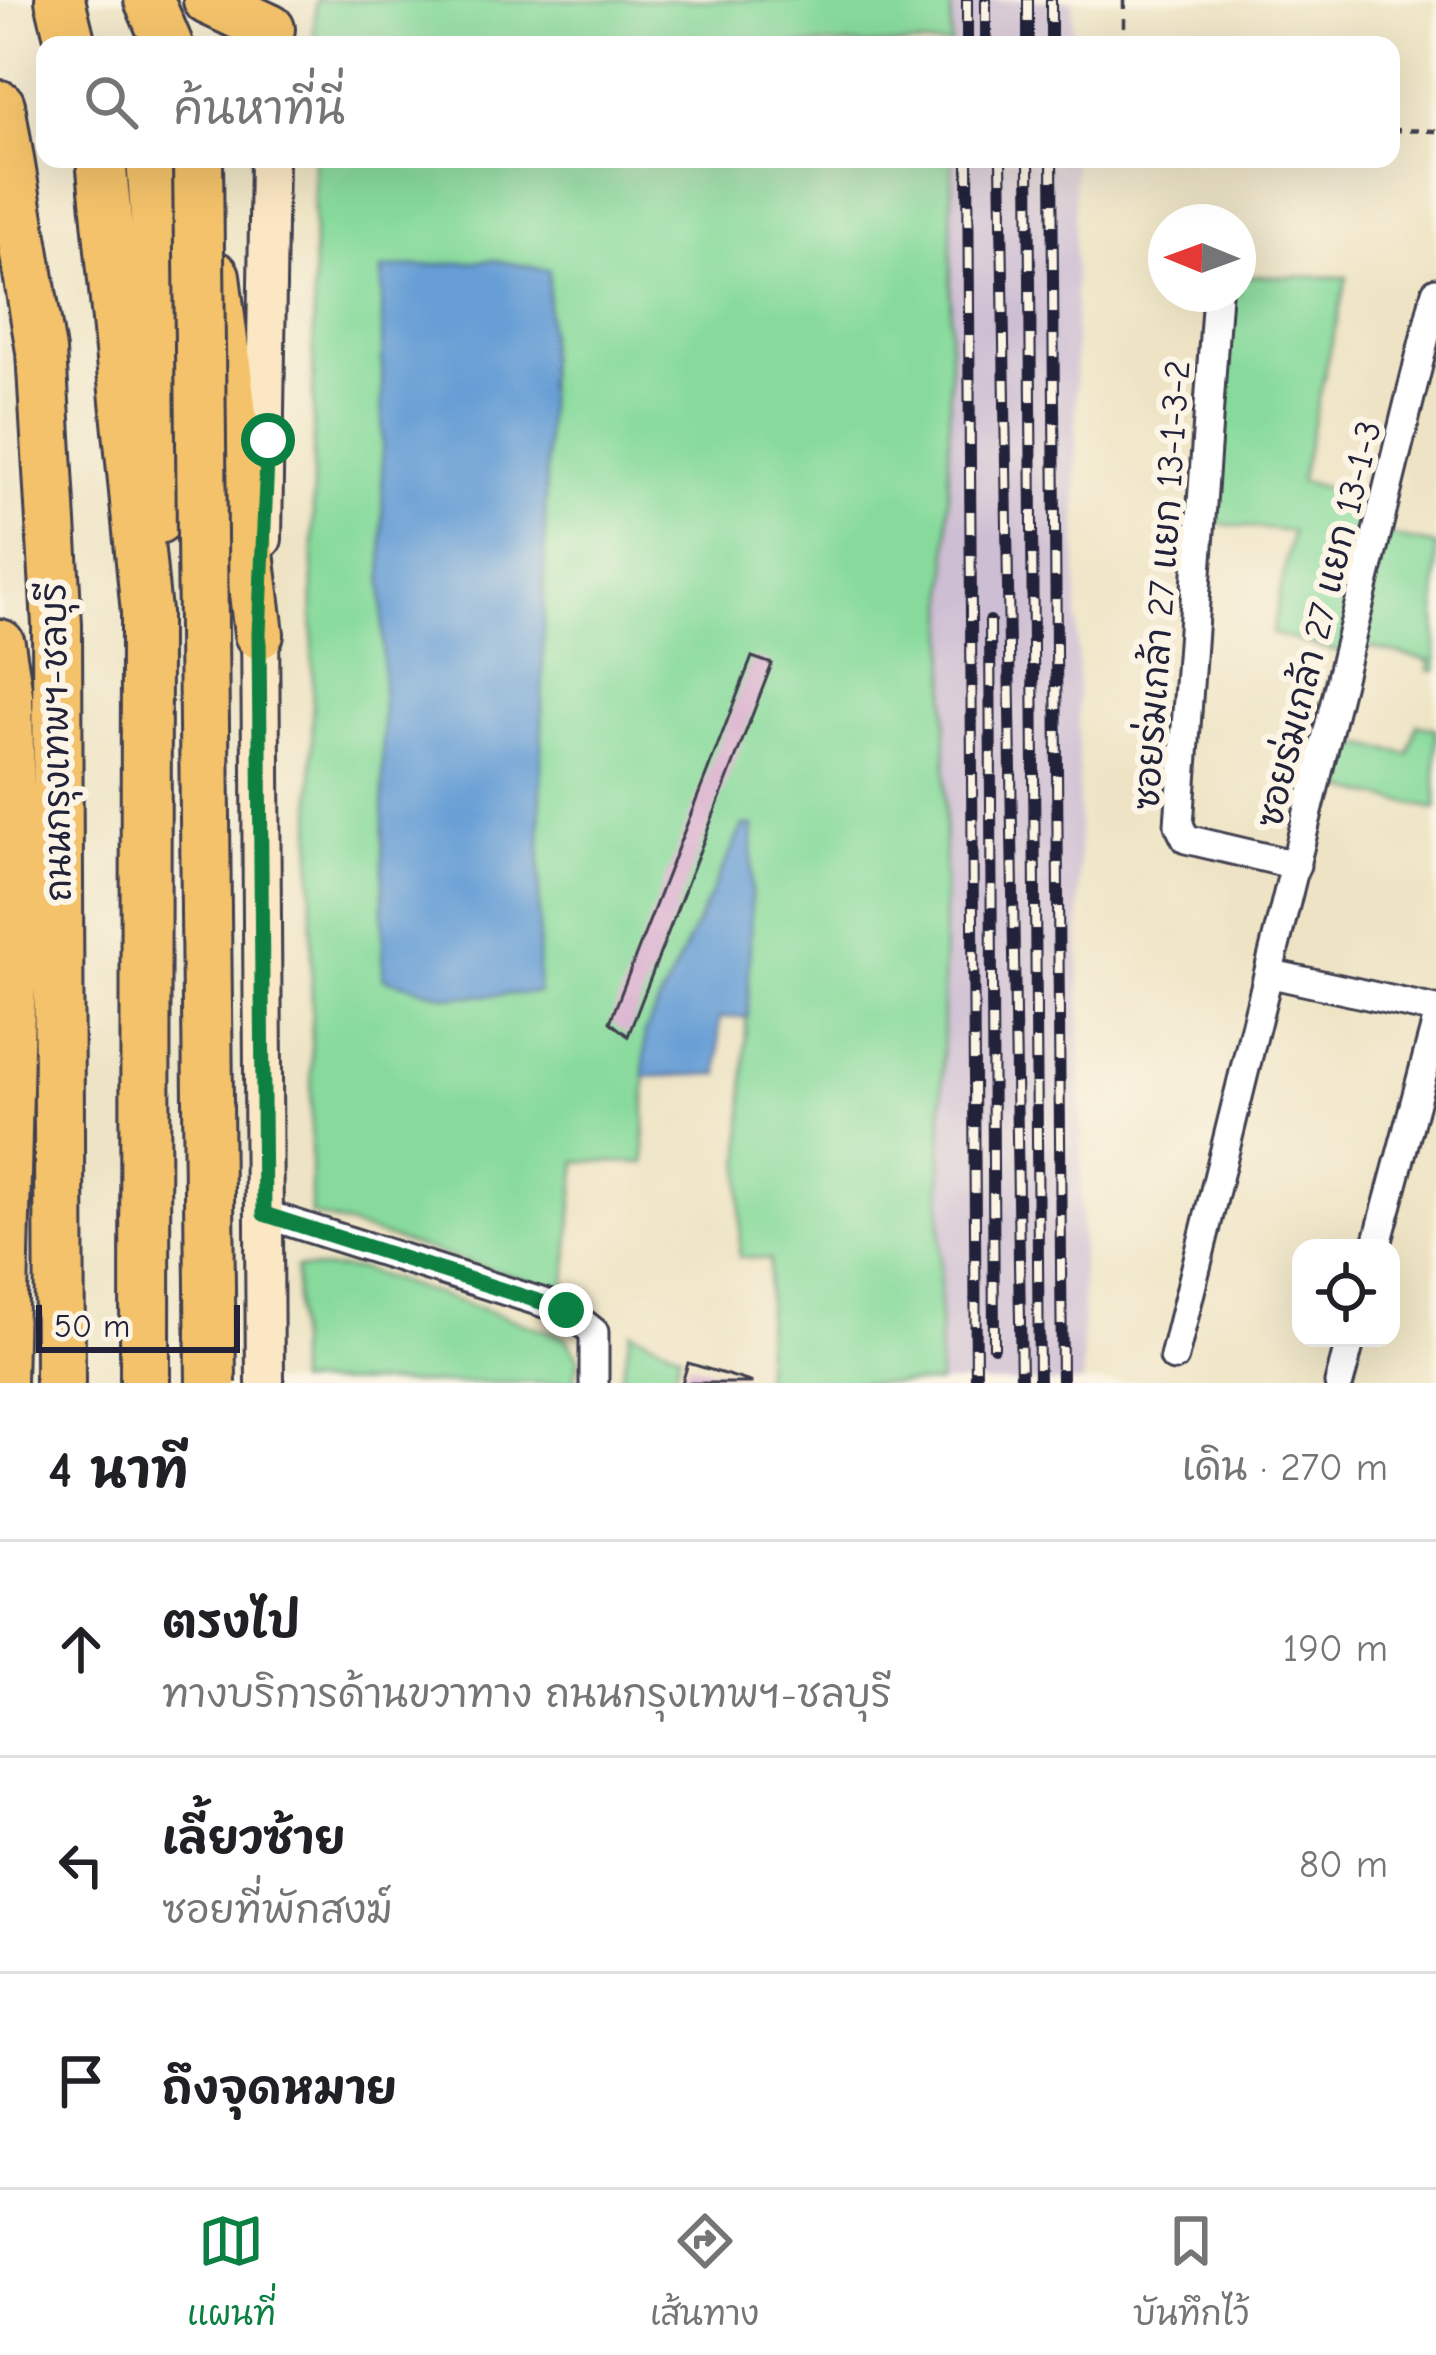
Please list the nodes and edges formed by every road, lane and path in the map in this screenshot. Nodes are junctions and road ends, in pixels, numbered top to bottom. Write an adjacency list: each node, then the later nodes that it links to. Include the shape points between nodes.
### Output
1 (60, 0): 7 (highway)
2 (136, 0): 8 (highway)
3 (149, 0): 9 (highway)
4 (204, 0): 6 (highway); 10 (highway)
5 (1124, 0): 11 (path)
6 (271, 25)
7 (69, 36)
8 (139, 36)
9 (164, 36)
10 (200, 36)
11 (1124, 36)
12 (0, 105): 34 (highway, ถนนกรุงเทพฯ-ชลบุรี, via 41,351 57,625)
13 (1400, 130): 14 (path)
14 (1436, 131)
15 (102, 168): 22 (highway)
16 (152, 168): 22 (highway, via 170,425)
17 (197, 168): 36 (highway, bridge)
18 (198, 168): 23 (highway)
19 (269, 168): 23 (main road)
20 (1436, 292): 25 (street, ซอยร่มเกล้า 27 แยก 13-1-3)
21 (1216, 312): 25 (street, ซอยร่มเกล้า 27 แยก 13-1-3-2, via 1179,825 1186,839 1205,846)
22 (146, 612): 35 (highway)
23 (259, 634): 29 (main road)
24 (0, 644): 33 (highway, via 12,922)
25 (1296, 865): 26 (street, ซอยร่มเกล้า 27 แยก 13-1-3)
26 (1273, 974): 27 (street); 32 (street, ซอยร่มเกล้า 27 แยก 13-1-3)
27 (1436, 1010)
28 (1436, 1024): 30 (street)
29 (264, 1214): 37 (main road); 38 (street, via 566,1310 594,1332)
30 (1378, 1239)
31 (1349, 1347): 39 (street)
32 (1174, 1357)
33 (2, 1383)
34 (60, 1383)
35 (145, 1383)
36 (211, 1383)
37 (265, 1383)
38 (594, 1383)
39 (1339, 1383)

